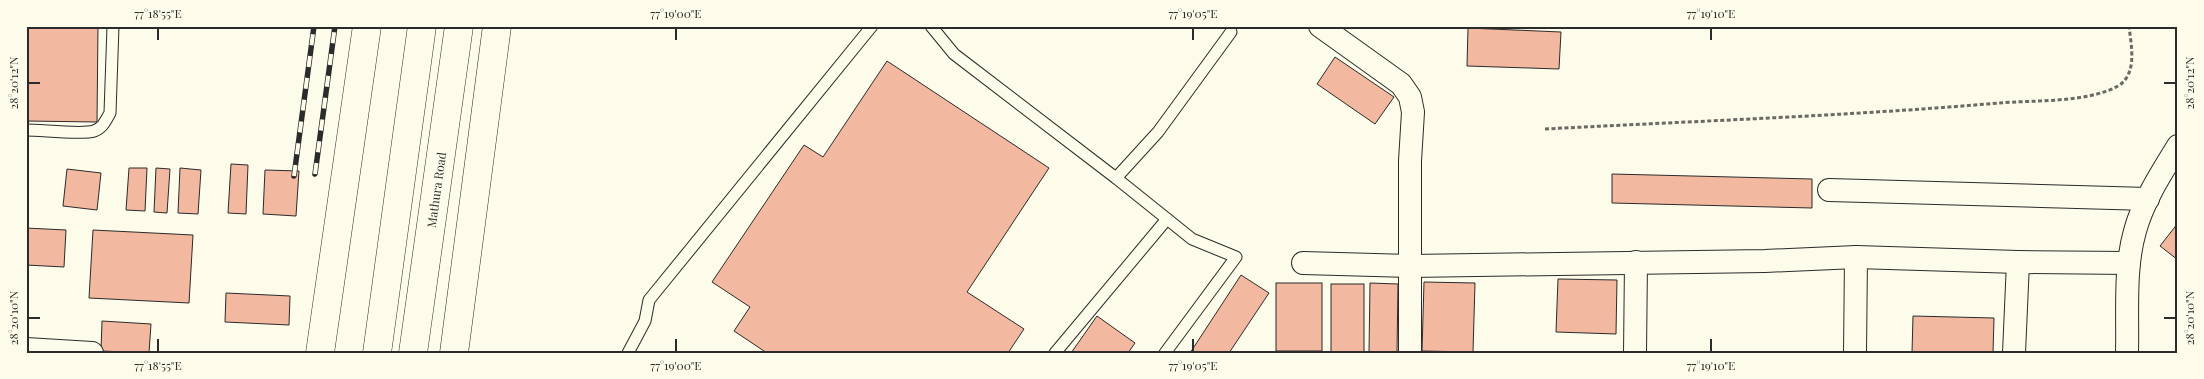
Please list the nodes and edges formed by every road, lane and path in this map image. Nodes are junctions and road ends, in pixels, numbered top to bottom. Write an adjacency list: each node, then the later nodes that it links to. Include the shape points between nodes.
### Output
1 (113, 26): 12 (lane, via 110,113 104,124 84,132)
2 (367, 26): 26 (main road)
3 (422, 26): 27 (main road)
4 (459, 26): 28 (main road, Mathura Road)
5 (497, 26): 29 (main road)
6 (872, 26): 30 (lane, via 649,300 645,321)
7 (931, 26): 14 (lane, via 954,54)
8 (1320, 26): 23 (street, via 1401,84 1410,97 1413,112)
9 (2129, 26): 11 (path, via 2131,66 2126,78 2092,96 1974,106)
10 (1231, 32): 14 (lane, via 1158,132)
11 (1545, 129)
12 (26, 130)
13 (2178, 146): 16 (street)
14 (1116, 178): 17 (lane)
15 (1829, 190): 16 (street)
16 (2148, 199): 22 (street, via 2134,232)
17 (1167, 219): 31 (lane); 32 (lane, via 1192,239 1236,256)
18 (1856, 257): 19 (street); 20 (street); 35 (street)
19 (1636, 262): 23 (street); 34 (street)
20 (2018, 262): 22 (street); 36 (street)
21 (1303, 263): 23 (street)
22 (2129, 263): 37 (street)
23 (1410, 266): 33 (street)
24 (26, 348): 25 (street)
25 (92, 353)
26 (320, 353)
27 (378, 353)
28 (413, 353)
29 (454, 353)
30 (628, 353)
31 (1055, 353)
32 (1165, 353)
33 (1410, 353)
34 (1635, 353)
35 (1855, 353)
36 (2014, 353)
37 (2127, 353)

